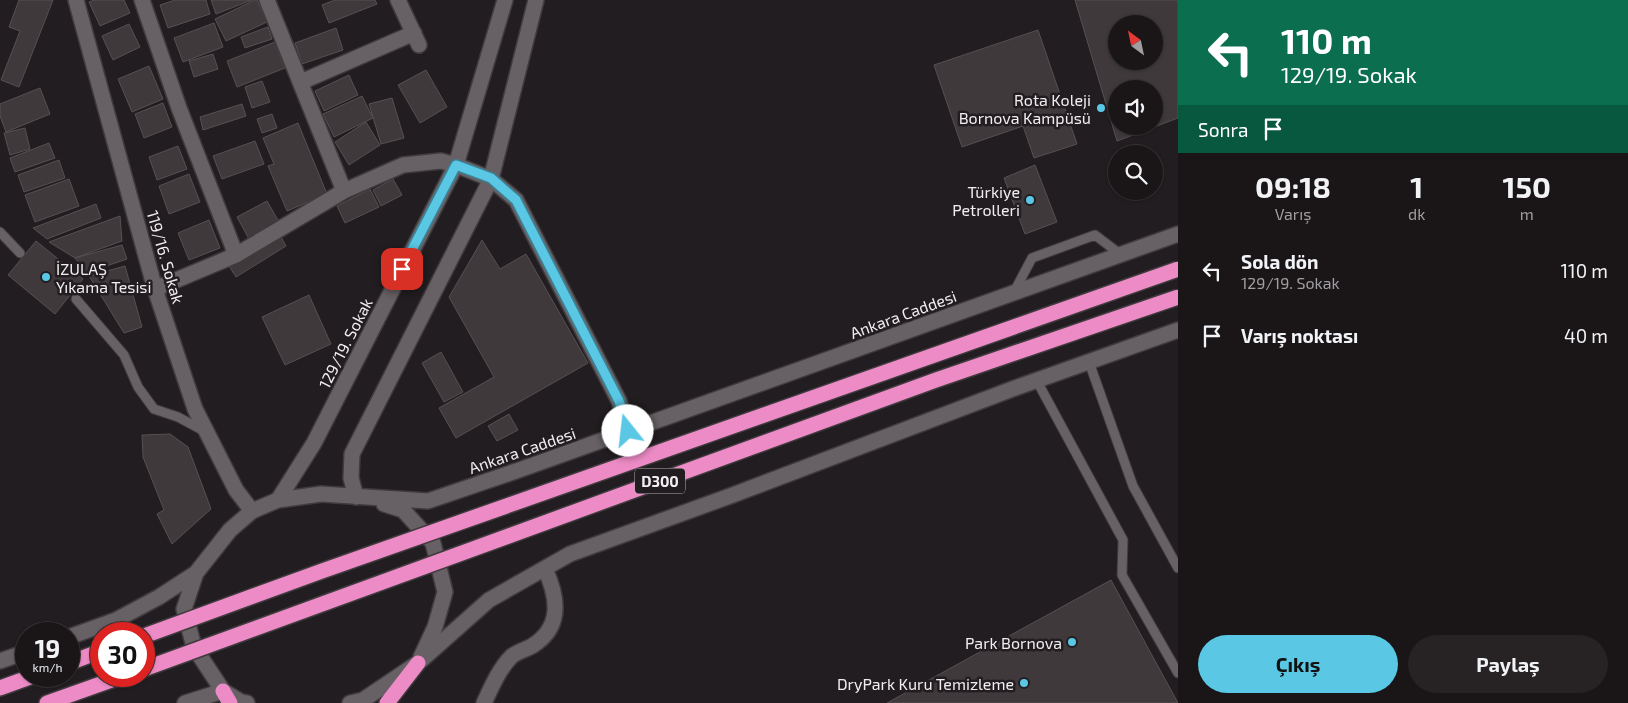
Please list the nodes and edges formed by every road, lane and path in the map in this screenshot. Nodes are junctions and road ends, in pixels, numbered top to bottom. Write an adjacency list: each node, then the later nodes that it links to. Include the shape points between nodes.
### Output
1 (76, 0): 17 (main road, 119/16. Sokak)
2 (142, 0): 15 (main road, via 179,108)
3 (267, 0): 7 (main road)
4 (398, 0): 7 (main road, via 417,39)
5 (505, 0): 8 (main road, 129/19. Sokak)
6 (536, 0): 9 (main road)
7 (301, 82): 10 (main road)
8 (456, 165): 9 (main road); 10 (main road, via 441,161 403,165); 27 (main road, 129/19. Sokak, via 314,443)
9 (491, 178): 24 (main road, via 516,200 619,401); 26 (main road, via 352,454 351,478)
10 (344, 191): 15 (main road)
11 (0, 232): 13 (lane)
12 (1178, 234): 14 (main road, Ankara Caddesi)
13 (20, 253)
14 (1120, 254): 18 (main road, Ankara Caddesi); 18 (lane, via 1095,235 1032,258)
15 (236, 255): 17 (main road)
16 (1178, 269): 32 (highway, D300, bridge)
17 (156, 289): 25 (main road, 119/16. Sokak, via 195,409)
18 (1013, 293): 24 (main road, Ankara Caddesi)
19 (1178, 297): 37 (highway, D300, bridge, via 936,380)
20 (76, 299): 25 (lane, via 124,355 138,387 154,409 178,416)
21 (1178, 330): 22 (main road)
22 (1089, 362): 23 (main road); 30 (lane, via 1132,486)
23 (1016, 388): 29 (main road, via 570,554); 38 (lane, via 1038,383 1123,540 1122,575)
24 (628, 431): 26 (main road, Ankara Caddesi, via 428,501)
25 (207, 433): 28 (main road, 119/16. Sokak, via 236,490)
26 (360, 497): 27 (main road, Ankara Caddesi, via 321,494); 36 (main road, via 403,510 433,544 445,592 435,628)
27 (278, 500): 28 (main road, Ankara Caddesi)
28 (252, 511): 31 (main road, Ankara Caddesi, via 230,530)
29 (545, 568): 36 (main road, via 489,600); 48 (main road, via 557,606 549,630 533,645 512,656 494,681)
30 (1178, 568)
31 (196, 573): 33 (main road, Ankara Caddesi, via 116,620); 42 (main road, via 184,609 194,647)
32 (155, 632)
33 (80, 633)
34 (15, 656): 35 (main road)
35 (0, 661)
36 (418, 663): 46 (main road, via 363,700); 47 (highway)
37 (155, 665)
38 (1178, 674)
39 (15, 682): 41 (highway)
40 (92, 687): 43 (highway)
41 (0, 688)
42 (226, 697): 44 (main road); 45 (main road)
43 (47, 703)
44 (185, 703)
45 (247, 703)
46 (350, 703)
47 (386, 703)
48 (484, 703)

